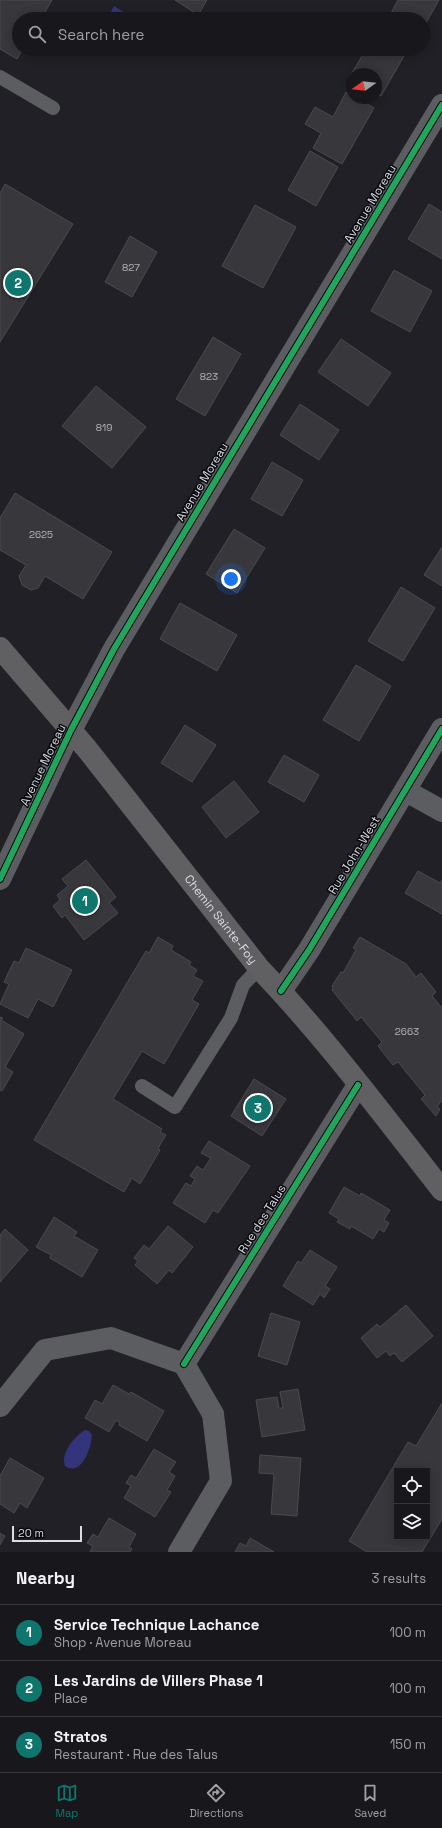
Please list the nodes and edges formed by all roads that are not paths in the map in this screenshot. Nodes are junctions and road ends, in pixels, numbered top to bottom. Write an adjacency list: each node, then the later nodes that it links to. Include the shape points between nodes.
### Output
1 (0, 77): 3 (lane)
2 (442, 105): 6 (street, Avenue Moreau, via 114,649)
3 (53, 108)
4 (0, 648): 6 (main road, Chemin Sainte-Foy)
5 (442, 729): 7 (street, Rue John-West)
6 (71, 730): 9 (street, Avenue Moreau); 10 (main road, Chemin Sainte-Foy)
7 (406, 791): 8 (street); 11 (street, Rue John-West, via 309,950)
8 (442, 811)
9 (0, 879)
10 (259, 968): 11 (main road, Chemin Sainte-Foy); 13 (lane, via 242,984 231,1018 175,1107)
11 (281, 991): 12 (main road, Chemin Sainte-Foy)
12 (358, 1085): 14 (main road, Chemin Sainte-Foy); 15 (street, Rue des Talus)
13 (142, 1086)
14 (442, 1190)
15 (184, 1364): 16 (street, via 110,1338 45,1350); 17 (street, via 213,1414 221,1481)
16 (0, 1406)
17 (179, 1552)

